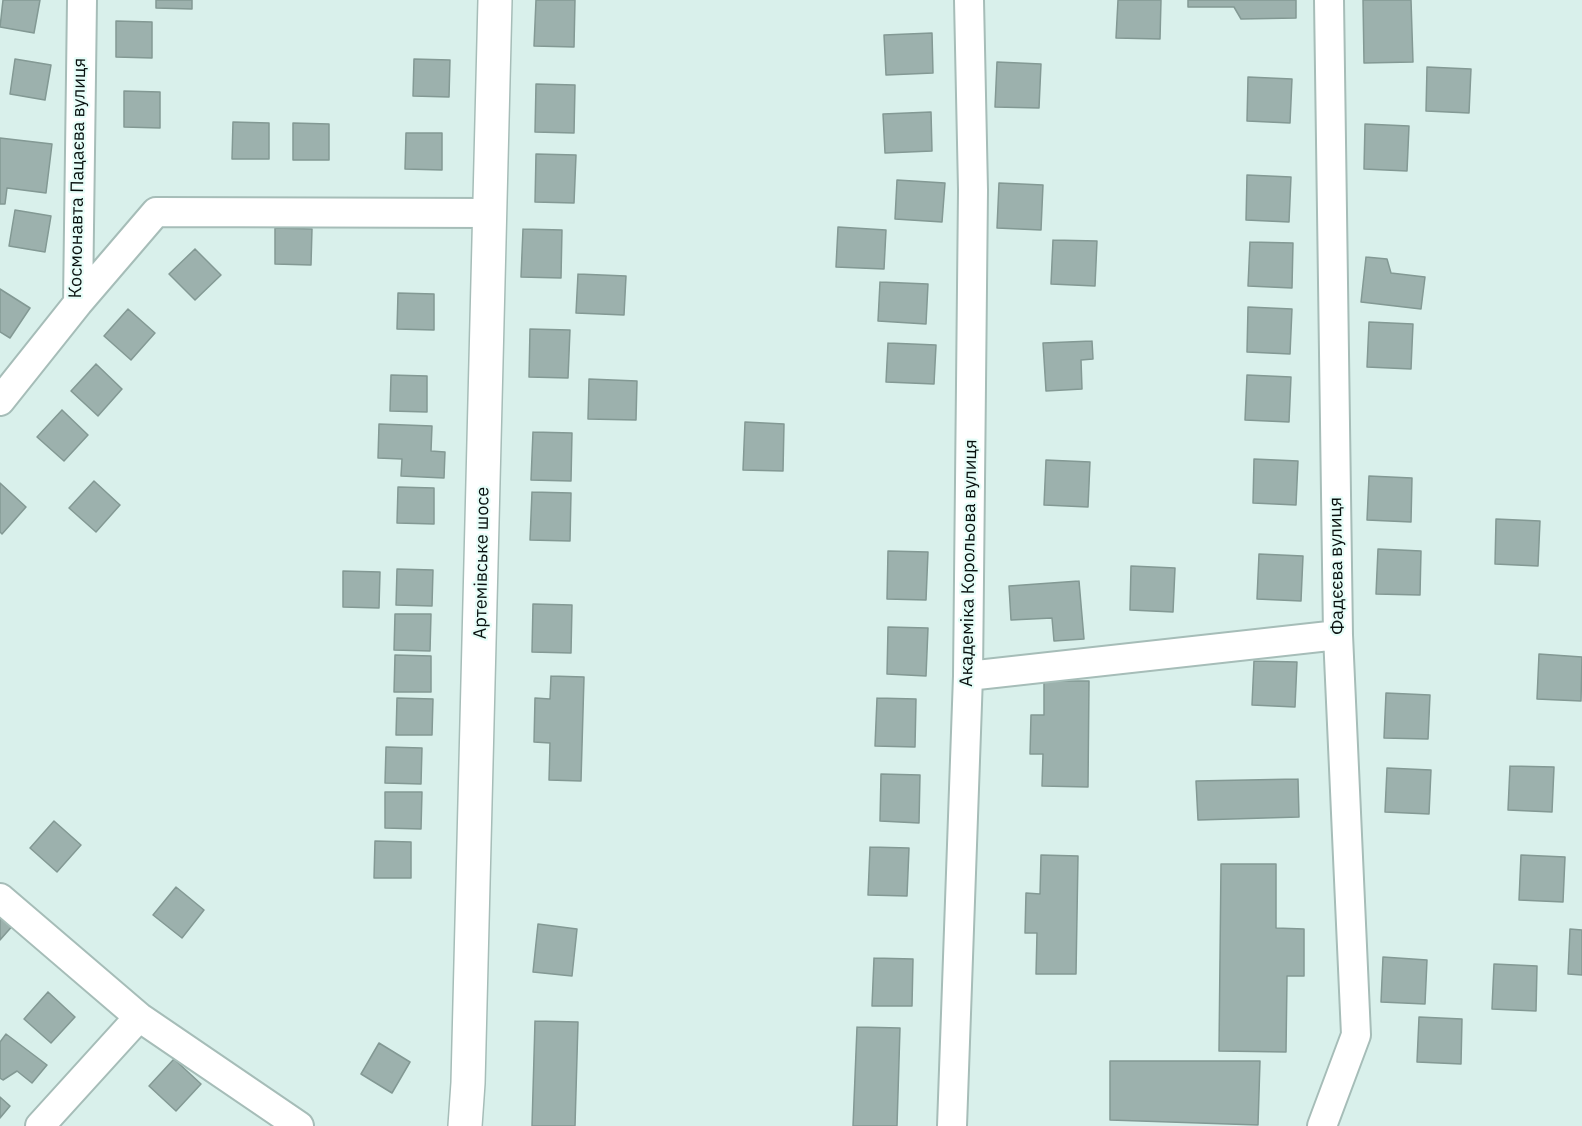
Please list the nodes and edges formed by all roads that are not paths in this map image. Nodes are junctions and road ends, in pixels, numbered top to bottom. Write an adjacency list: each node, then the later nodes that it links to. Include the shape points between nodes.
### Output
1 (82, 0): 6 (street, Космонавта Пацаєва вулиця)
2 (495, 0): 5 (main road, Артемівське шосе)
3 (969, 0): 9 (street, Академіка Корольова вулиця, via 973,190)
4 (1329, 0): 8 (street, Фадєєва вулиця)
5 (490, 213): 6 (street, via 156,212); 14 (main road, Артемівське шосе)
6 (78, 303): 7 (street, Космонавта Пацаєва вулиця)
7 (0, 401)
8 (1338, 635): 9 (street); 16 (street, Фадєєва вулиця, via 1356,1035)
9 (968, 676): 15 (street, Академіка Корольова вулиця)
10 (0, 898): 11 (street)
11 (139, 1017): 12 (street); 13 (street)
12 (40, 1126)
13 (299, 1126)
14 (465, 1126)
15 (952, 1126)
16 (1322, 1126)

